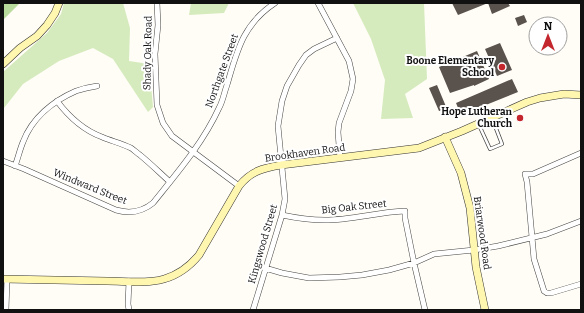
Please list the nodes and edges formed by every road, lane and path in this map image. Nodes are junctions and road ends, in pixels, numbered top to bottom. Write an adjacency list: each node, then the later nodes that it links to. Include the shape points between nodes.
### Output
1 (59, 3): 6 (street, via 55,13 37,36)
2 (157, 3): 13 (street, Shady Oak Road, via 157,105 162,123 172,136)
3 (274, 3): 13 (street, Northgate Street, via 258,16 244,36 220,107)
4 (318, 3): 5 (street)
5 (336, 38): 15 (street, via 349,61 353,79 339,122); 17 (street, Kingswood Street, via 306,55 287,86 278,126)
6 (3, 64)
7 (97, 86): 9 (street, via 76,91)
8 (581, 95): 10 (street, Brookhaven Road, via 564,94 540,98)
9 (57, 101): 18 (street, via 32,124); 19 (street, via 76,122 102,137 132,148)
10 (492, 118): 11 (street, Brookhaven Road); 11 (lane, via 502,144 490,149)
11 (478, 124): 12 (street, Brookhaven Road)
12 (445, 137): 15 (street, Brookhaven Road, via 419,148); 24 (street, Briarwood Road, via 461,173 470,208)
13 (193, 151): 19 (street, Windward Street); 20 (street, Shady Oak Road)
14 (581, 153): 23 (street, via 533,174 525,174)
15 (340, 158): 17 (street, Brookhaven Road)
16 (3, 162): 18 (street, Windward Street)
17 (281, 165): 20 (street, Brookhaven Road, via 260,169); 21 (street, Kingswood Street, via 285,199)
18 (15, 166): 19 (street, Windward Street, via 116,210 127,212 149,206)
19 (170, 182)
20 (239, 186): 28 (street, Brookhaven Road, via 199,256 191,264 177,274 165,278)
21 (282, 215): 25 (street, Big Oak Street, via 325,220 405,210); 26 (street, Kingswood Street)
22 (581, 221): 23 (street, via 548,234)
23 (532, 237): 24 (street); 29 (street, via 534,259 544,291 552,293)
24 (474, 250): 25 (street, via 434,254); 34 (street, Briarwood Road)
25 (414, 263): 26 (street, via 368,274 340,277 309,278); 33 (street)
26 (265, 268): 32 (street, Kingswood Street)
27 (5, 279): 28 (street, Brookhaven Road); 30 (street)
28 (129, 281): 31 (street)
29 (581, 284)
30 (6, 310)
31 (129, 310)
32 (253, 310)
33 (425, 310)
34 (485, 310)

